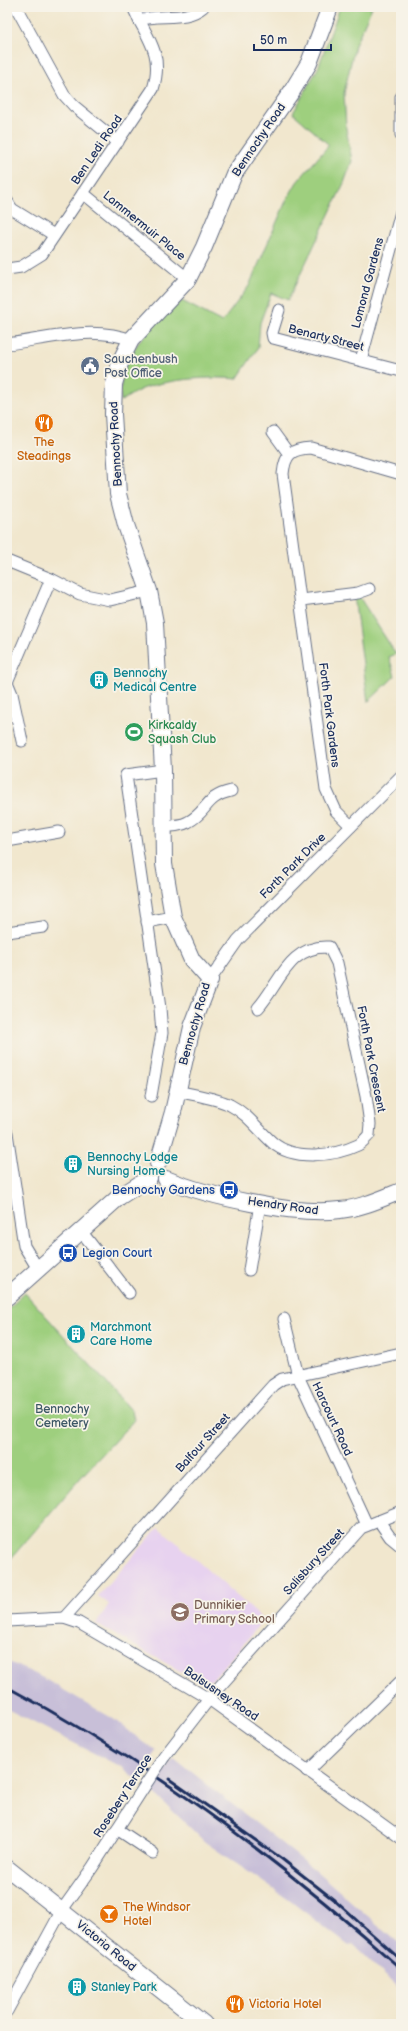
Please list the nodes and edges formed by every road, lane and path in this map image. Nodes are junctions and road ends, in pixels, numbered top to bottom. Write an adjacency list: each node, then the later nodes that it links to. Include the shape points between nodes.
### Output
1 (16, 7): 8 (street, via 64,95)
2 (133, 7): 5 (street, Ben Ledi Road)
3 (203, 7): 5 (street, via 182,16 150,16)
4 (330, 7): 14 (street, Bennochy Road, via 306,68 234,174)
5 (139, 20): 8 (street, Ben Ledi Road, via 154,45 157,76 153,89)
6 (401, 97): 7 (street)
7 (401, 135)
8 (118, 142): 9 (street, Ben Ledi Road)
9 (83, 193): 12 (street, Ben Ledi Road); 14 (street, Lammermuir Place)
10 (7, 201): 12 (street, via 12,209)
11 (401, 212): 18 (street, Lomond Gardens)
12 (54, 235): 13 (street, Ben Ledi Road, via 42,254 21,267)
13 (7, 269)
14 (188, 279): 16 (street, Bennochy Road)
15 (279, 310): 18 (street, Benarty Street, via 272,333 273,338)
16 (131, 340): 17 (street, via 116,334 100,332); 26 (street, Bennochy Road, via 121,360 114,384 114,447 118,494)
17 (7, 344)
18 (361, 360): 19 (street, Benarty Street)
19 (401, 372)
20 (273, 432): 21 (street)
21 (289, 454): 22 (street, via 300,448 311,448); 27 (street, Forth Park Gardens, via 284,462 283,474)
22 (401, 474)
23 (7, 560): 24 (street)
24 (51, 579): 26 (street, via 80,594 110,600); 28 (street)
25 (369, 589): 27 (street, via 358,593)
26 (149, 591): 30 (street, Bennochy Road, via 155,623)
27 (301, 600): 34 (street, Forth Park Gardens, via 326,789 336,811)
28 (7, 682): 29 (street)
29 (22, 741)
30 (163, 770): 33 (street, Bennochy Road); 38 (street, via 126,775)
31 (401, 776): 34 (street, Forth Park Drive)
32 (231, 791): 33 (street, via 215,796 189,822 178,826)
33 (164, 826): 37 (street, Bennochy Road, via 164,864)
34 (352, 826): 41 (street, Forth Park Drive, via 238,940)
35 (59, 832): 36 (street)
36 (7, 841)
37 (173, 917): 38 (street); 41 (street, Bennochy Road, via 192,960)
38 (147, 922): 44 (street, via 162,1033)
39 (43, 927): 40 (street)
40 (7, 932)
41 (210, 980): 43 (street, Bennochy Road, via 192,1027)
42 (258, 1008): 43 (street, Forth Park Crescent, via 300,953 321,946 329,947 337,963 363,1080 370,1124 369,1135 359,1144 339,1151 316,1156 297,1154 275,1145 244,1114 230,1104)
43 (177, 1092): 46 (street, Bennochy Road)
44 (151, 1096)
45 (7, 1133): 52 (street, via 24,1246)
46 (158, 1162): 47 (street, via 150,1166 147,1172); 48 (street, via 166,1167)
47 (149, 1178): 48 (street, via 157,1183); 51 (street, via 119,1197)
48 (166, 1179): 50 (street, Hendry Road, via 185,1187)
49 (401, 1191): 50 (street, Hendry Road, via 370,1203 340,1210 305,1210)
50 (260, 1204): 53 (street)
51 (81, 1231): 52 (street); 54 (street)
52 (38, 1269): 55 (street)
53 (249, 1270)
54 (129, 1293)
55 (7, 1297)
56 (284, 1319): 58 (street, Harcourt Road)
57 (401, 1353): 58 (street, Balfour Street)
58 (298, 1376): 61 (street, Harcourt Road); 63 (street, Balfour Street, via 282,1379 273,1385)
59 (401, 1512): 60 (street, Salisbury Street)
60 (379, 1521): 61 (street, Salisbury Street); 62 (street, via 390,1537)
61 (364, 1527): 66 (street, Salisbury Street)
62 (401, 1546)
63 (64, 1618): 64 (street, Balsusney Road); 66 (street, Balsusney Road, via 79,1623)
64 (7, 1621)
65 (401, 1681): 67 (street)
66 (209, 1699): 67 (street, Balsusney Road); 68 (street, Rosebery Terrace, bridge, via 164,1757)
67 (307, 1772): 69 (street, Balsusney Road)
68 (117, 1829): 70 (street); 72 (street, Rosebery Terrace)
69 (401, 1838)
70 (153, 1853)
71 (7, 1868): 72 (street, Victoria Road)
72 (62, 1910): 73 (street, Rosebery Terrace); 74 (street, Victoria Road)
73 (7, 2011)
74 (197, 2022)

